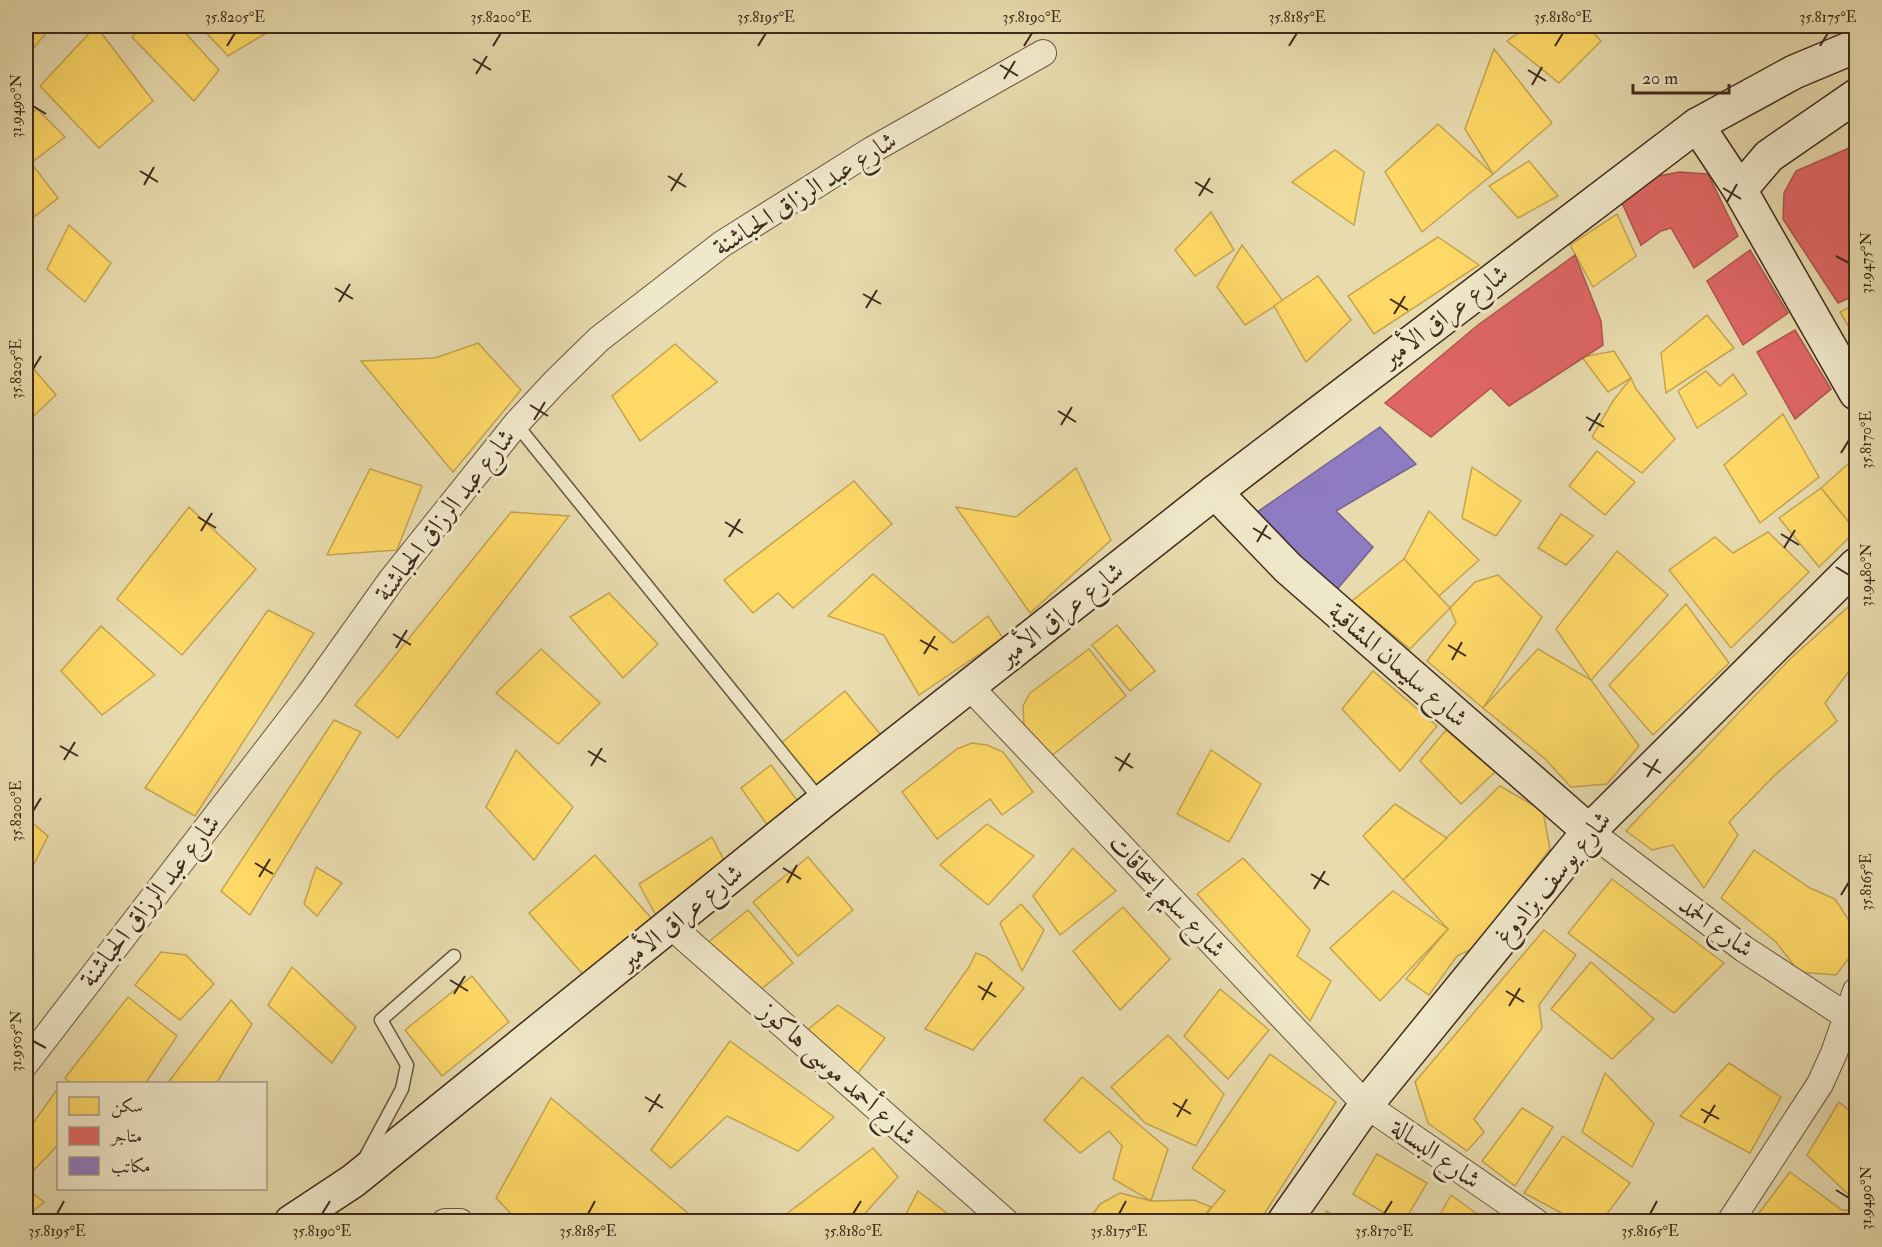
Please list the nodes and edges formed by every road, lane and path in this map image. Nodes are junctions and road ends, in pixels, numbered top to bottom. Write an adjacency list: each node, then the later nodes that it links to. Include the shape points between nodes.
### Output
1 (1857, 46): 4 (main road, شارع عراق الأمير, via 1781,79)
2 (1043, 53): 7 (street, شارع عبد الرزاق الحباشنة, via 870,151 722,244 599,339)
3 (1857, 96): 5 (main road, via 1774,151)
4 (1697, 125): 5 (main road); 8 (main road, شارع عراق الأمير)
5 (1740, 190): 6 (main road)
6 (1857, 393)
7 (516, 424): 11 (lane); 17 (street, شارع عبد الرزاق الحباشنة, via 392,579 310,693)
8 (1215, 492): 10 (main road, شارع عراق الأمير); 12 (main road, شارع سليمان المشاقبة, via 1288,568)
9 (1857, 565): 12 (main road, شارع يوسف بزادوغ)
10 (969, 686): 11 (main road, شارع عراق الأمير); 18 (street, شارع سليم إسحاقات)
11 (822, 802): 13 (main road, شارع عراق الأمير)
12 (1589, 831): 16 (street, شارع الحمد, via 1744,949); 18 (main road, شارع يوسف بزادوغ)
13 (671, 927): 19 (main road, شارع عراق الأمير); 23 (street, شارع أحمد موسى هاكوز)
14 (454, 956): 19 (lane, via 381,1020 407,1065 402,1089)
15 (1857, 991): 16 (street)
16 (1848, 1017): 26 (street, via 1820,1084)
17 (26, 1064)
18 (1366, 1105): 24 (main road, شارع يوسف بزادوغ); 25 (street, شارع البسالة)
19 (353, 1180): 20 (main road, شارع عراق الأمير)
20 (291, 1221)
21 (446, 1221): 22 (street)
22 (460, 1221)
23 (1006, 1221)
24 (1284, 1221)
25 (1536, 1221)
26 (1730, 1221)

